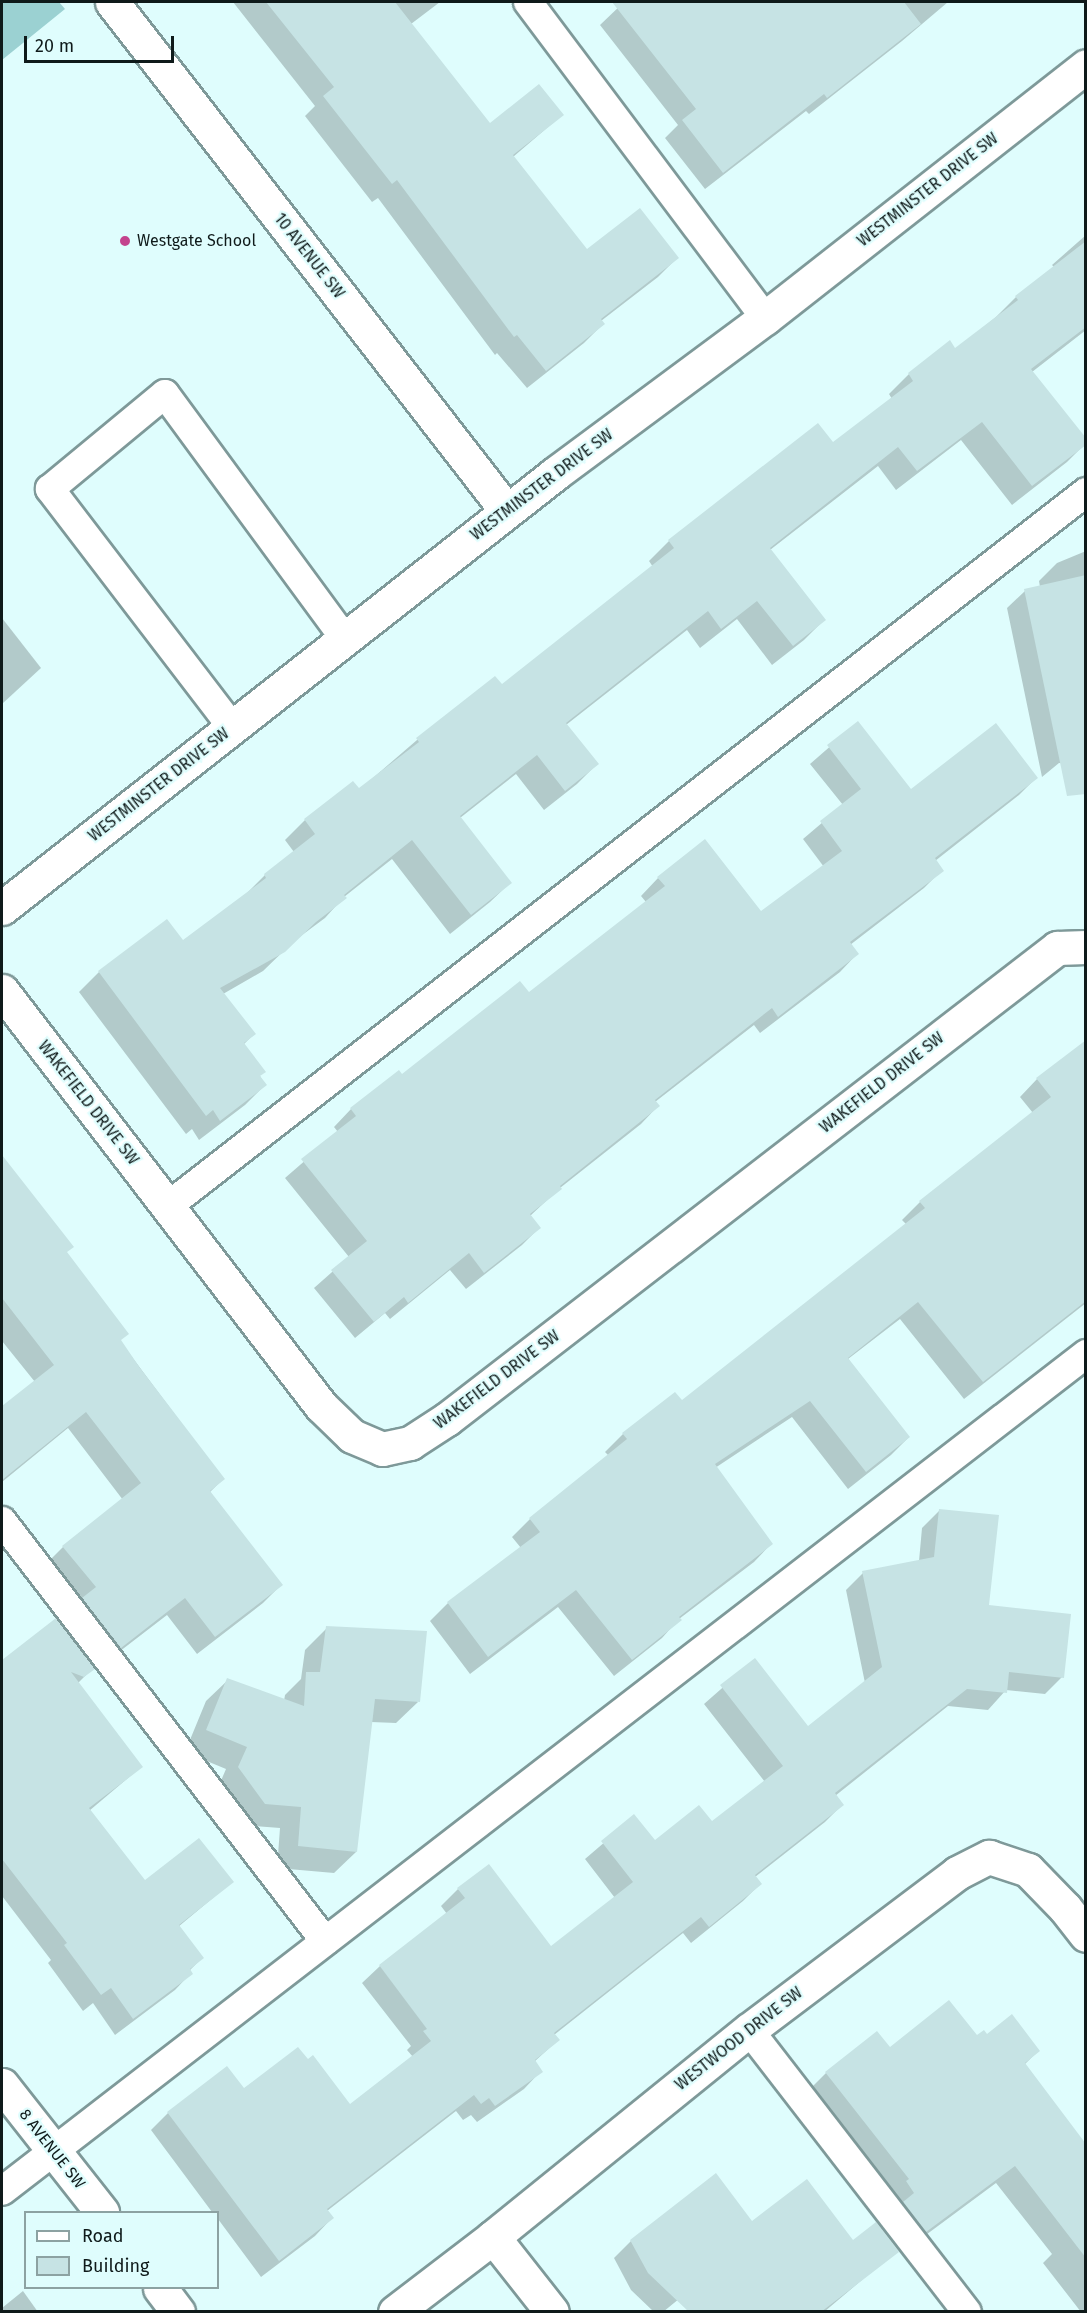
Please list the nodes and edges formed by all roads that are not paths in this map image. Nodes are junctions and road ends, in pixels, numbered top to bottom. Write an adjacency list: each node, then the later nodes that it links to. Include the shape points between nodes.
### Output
1 (112, 2): 6 (street, 10 AVENUE SW)
2 (540, 6): 4 (lane)
3 (1086, 66): 4 (street, WESTMINSTER DRIVE SW)
4 (765, 318): 6 (street, WESTMINSTER DRIVE SW)
5 (1086, 492): 12 (lane)
6 (507, 511): 7 (street, WESTMINSTER DRIVE SW)
7 (345, 639): 8 (street, WESTMINSTER DRIVE SW); 8 (lane, via 165,394 50,489)
8 (232, 727): 9 (street, WESTMINSTER DRIVE SW)
9 (2, 908)
10 (1086, 947): 12 (street, WAKEFIELD DRIVE SW, via 1056,948 447,1419 410,1443 382,1449 352,1436 321,1406)
11 (2, 992): 12 (street, WAKEFIELD DRIVE SW)
12 (168, 1206)
13 (1081, 1367): 16 (lane)
14 (2, 1521): 16 (lane)
15 (1086, 1935): 17 (street, WESTWOOD DRIVE SW, via 1028,1870 989,1857 928,1893)
16 (325, 1941): 19 (lane)
17 (749, 2030): 22 (street, WESTWOOD DRIVE SW); 27 (lane)
18 (2, 2085): 19 (street, 8 AVENUE SW)
19 (54, 2150): 20 (lane); 21 (street, 8 AVENUE SW)
20 (2, 2191)
21 (101, 2211)
22 (493, 2237): 25 (street, WESTWOOD DRIVE SW); 26 (street)
23 (161, 2289): 24 (street)
24 (178, 2312)
25 (396, 2312)
26 (552, 2312)
27 (967, 2312)

